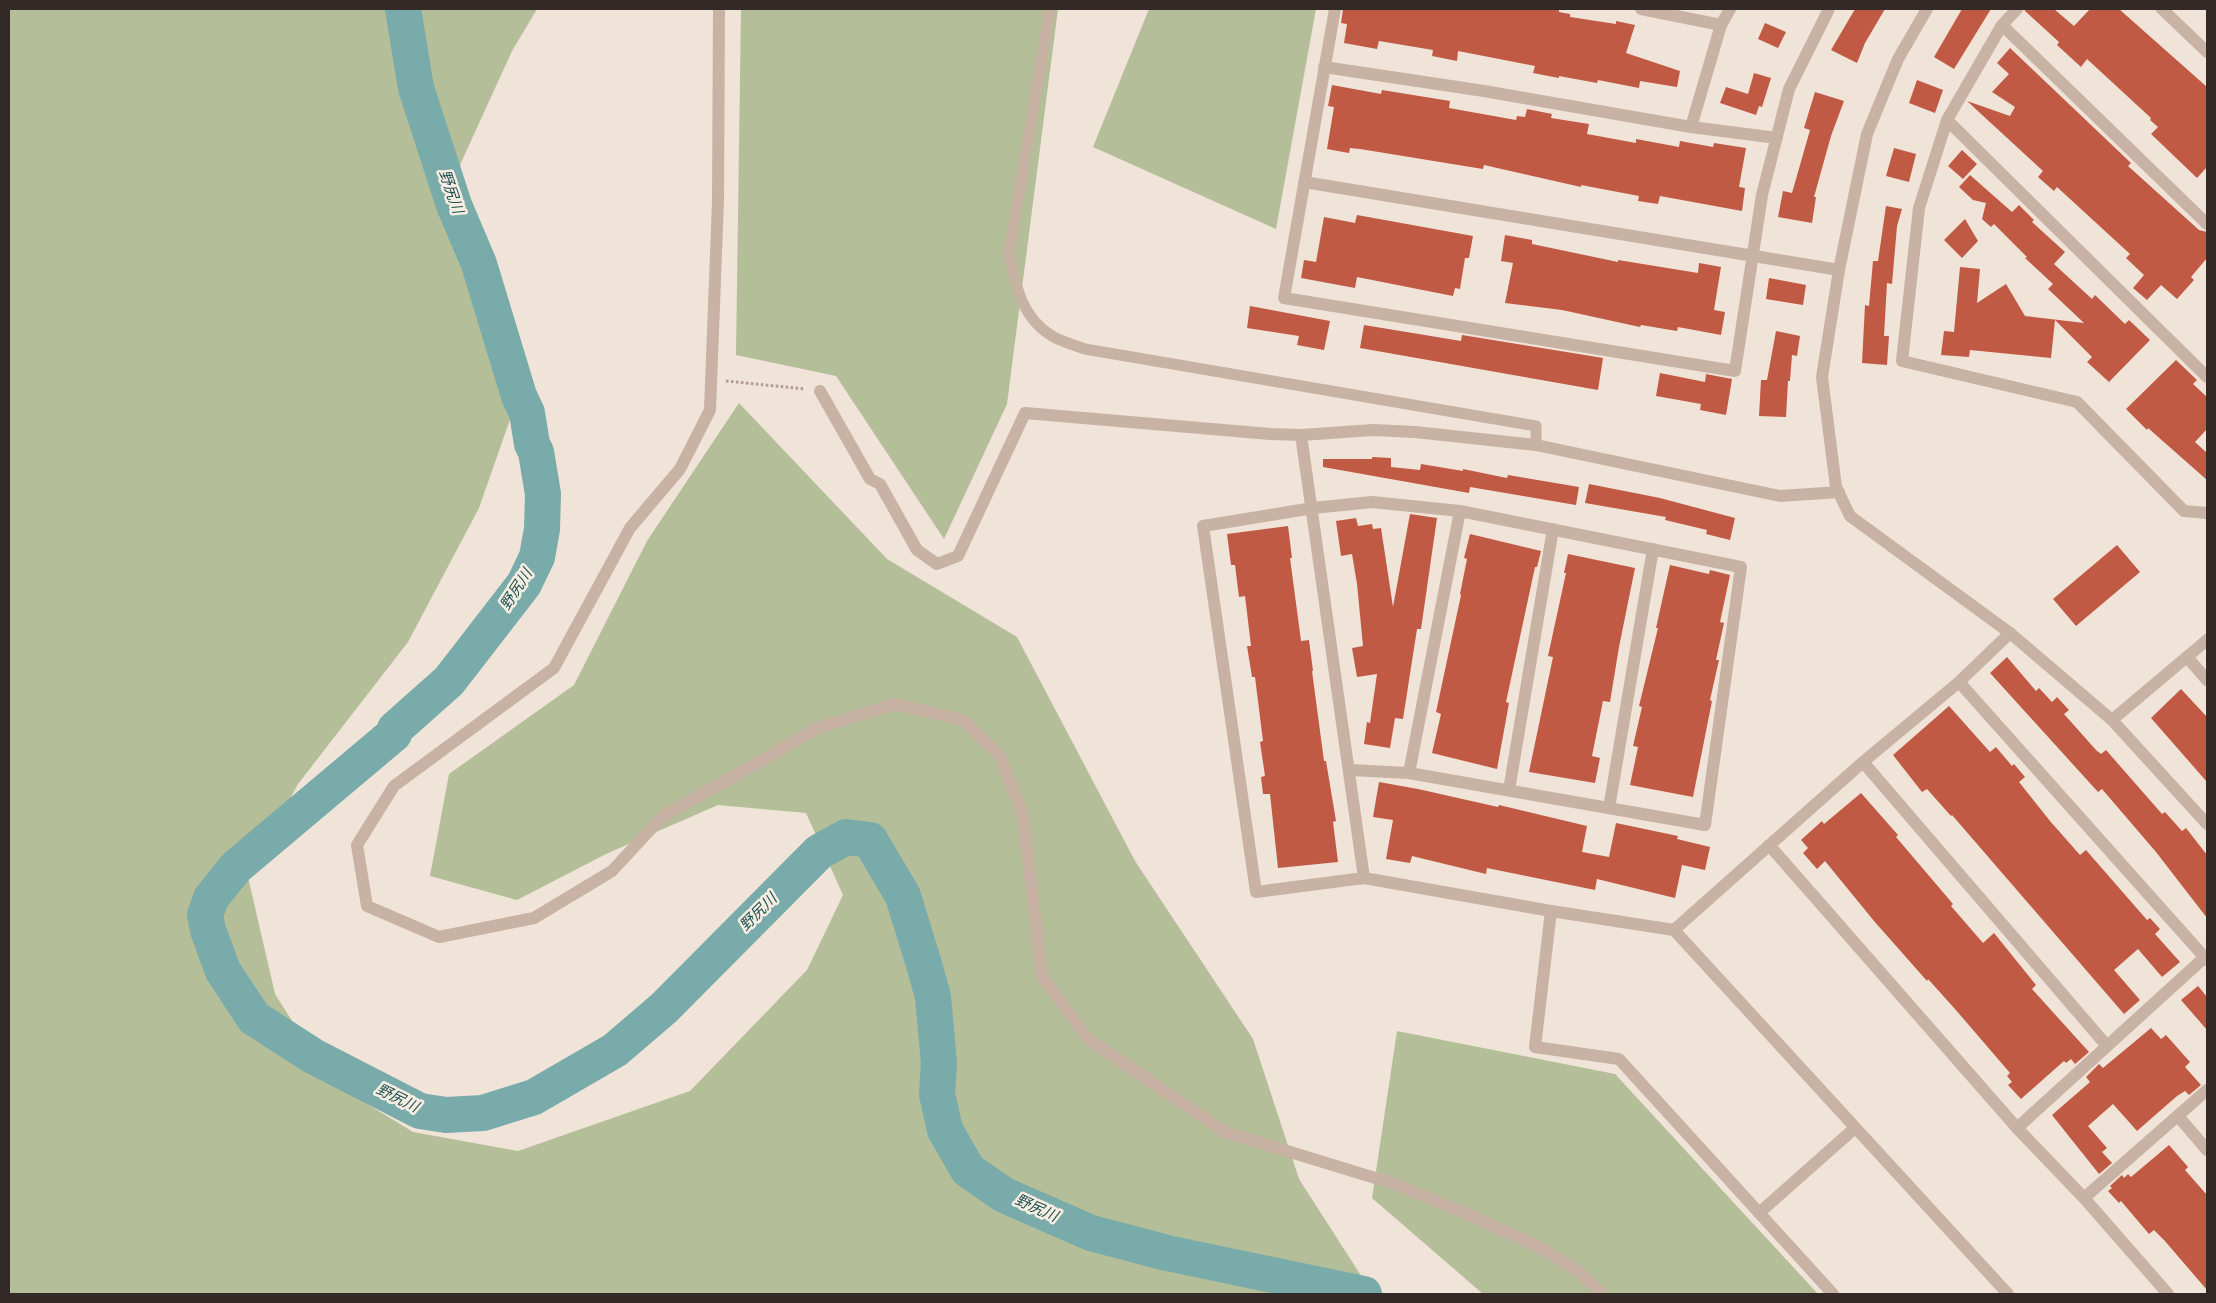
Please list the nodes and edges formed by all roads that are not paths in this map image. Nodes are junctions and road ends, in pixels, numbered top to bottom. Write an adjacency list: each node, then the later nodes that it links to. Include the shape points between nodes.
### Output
1 (719, 9): 56 (street, via 718,201 710,410 680,469 630,528 554,668 394,786 357,845 367,906 439,937 534,918 612,871 662,817 818,728 895,704 963,720 999,755 1023,815 1042,976 1088,1039 1224,1132 1398,1185 1483,1221 1541,1248 1578,1271)
2 (1050, 9): 24 (lane, via 1009,253 1017,292 1028,315 1052,336 1085,348 1536,426)
3 (1334, 9): 13 (street)
4 (1641, 9): 10 (street)
5 (1730, 9): 10 (street)
6 (1828, 9): 16 (street, via 1790,88)
7 (1927, 9): 20 (street, via 1898,59 1867,134)
8 (2017, 9): 11 (street)
9 (2162, 9): 12 (street)
10 (1721, 25): 15 (street)
11 (2002, 25): 14 (street); 18 (street)
12 (2207, 52)
13 (1324, 67): 15 (street); 17 (street)
14 (1947, 120): 21 (street); 28 (street, via 1919,208 1902,361 2078,402 2184,511)
15 (1691, 127): 16 (street)
16 (1777, 138): 19 (street, via 1762,196)
17 (1304, 182): 19 (street); 19 (street, via 1284,298 1735,371)
18 (2207, 224)
19 (1753, 256): 20 (street)
20 (1839, 270): 25 (street, via 1822,377)
21 (2207, 377)
22 (820, 391): 23 (street, via 870,479 880,484 917,550 937,564 958,556 1025,413)
23 (1300, 435): 24 (street, via 1374,430); 26 (street)
24 (1536, 445): 25 (street, via 1780,496)
25 (1839, 492): 31 (street, via 1850,516)
26 (1312, 508): 27 (street, via 1372,502); 38 (street); 44 (street, via 1203,526 1204,536 1256,892)
27 (1460, 511): 29 (street); 39 (street)
28 (2207, 513)
29 (1553, 529): 30 (street); 40 (street)
30 (1653, 549): 41 (street); 41 (street, via 1741,567 1705,825)
31 (2010, 633): 35 (street); 36 (street)
32 (2207, 640): 33 (street)
33 (2187, 657): 34 (street); 36 (street)
34 (2207, 680)
35 (1959, 682): 37 (street); 47 (street)
36 (2112, 720): 42 (street)
37 (1863, 762): 43 (street); 48 (street)
38 (1350, 770): 39 (street); 44 (street)
39 (1409, 773): 40 (street)
40 (1509, 790): 41 (street)
41 (1609, 808)
42 (2207, 824)
43 (1769, 846): 46 (street); 52 (street)
44 (1364, 878): 45 (street)
45 (1551, 911): 46 (street); 55 (street, via 1535,1047 1619,1059)
46 (1674, 930): 51 (street)
47 (2206, 959): 48 (street)
48 (2107, 1046): 52 (street)
49 (2207, 1090): 50 (street)
50 (2178, 1116): 53 (street); 54 (street)
51 (1855, 1128): 55 (street); 58 (street)
52 (2017, 1128): 54 (street)
53 (2207, 1150)
54 (2084, 1198): 59 (street)
55 (1759, 1213): 57 (street)
56 (1602, 1294)
57 (1833, 1294)
58 (2008, 1294)
59 (2168, 1294)

